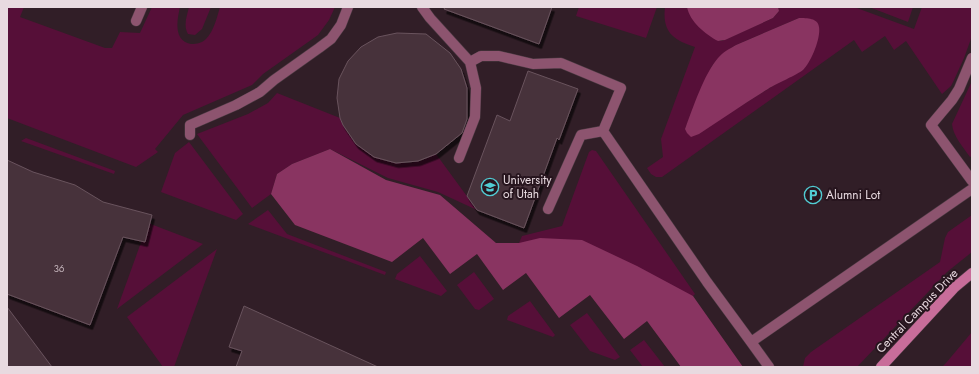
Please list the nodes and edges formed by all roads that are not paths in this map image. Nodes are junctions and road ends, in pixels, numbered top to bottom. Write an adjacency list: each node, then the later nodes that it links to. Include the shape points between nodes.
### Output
1 (142, 7): 4 (lane)
2 (348, 7): 8 (lane, via 341,25 331,39 260,92 190,125)
3 (422, 7): 6 (lane)
4 (136, 21)
5 (972, 58): 10 (lane, via 959,89 931,124)
6 (470, 62): 7 (lane, via 481,56 498,56 534,64 561,63 621,88); 9 (lane, via 476,88 475,117)
7 (603, 131): 12 (lane, via 581,135); 14 (lane)
8 (190, 135)
9 (459, 158)
10 (972, 181)
11 (972, 189): 14 (lane)
12 (548, 209)
13 (972, 273): 16 (street, Central Campus Drive, via 954,288)
14 (750, 342): 15 (lane)
15 (769, 367)
16 (881, 367)

